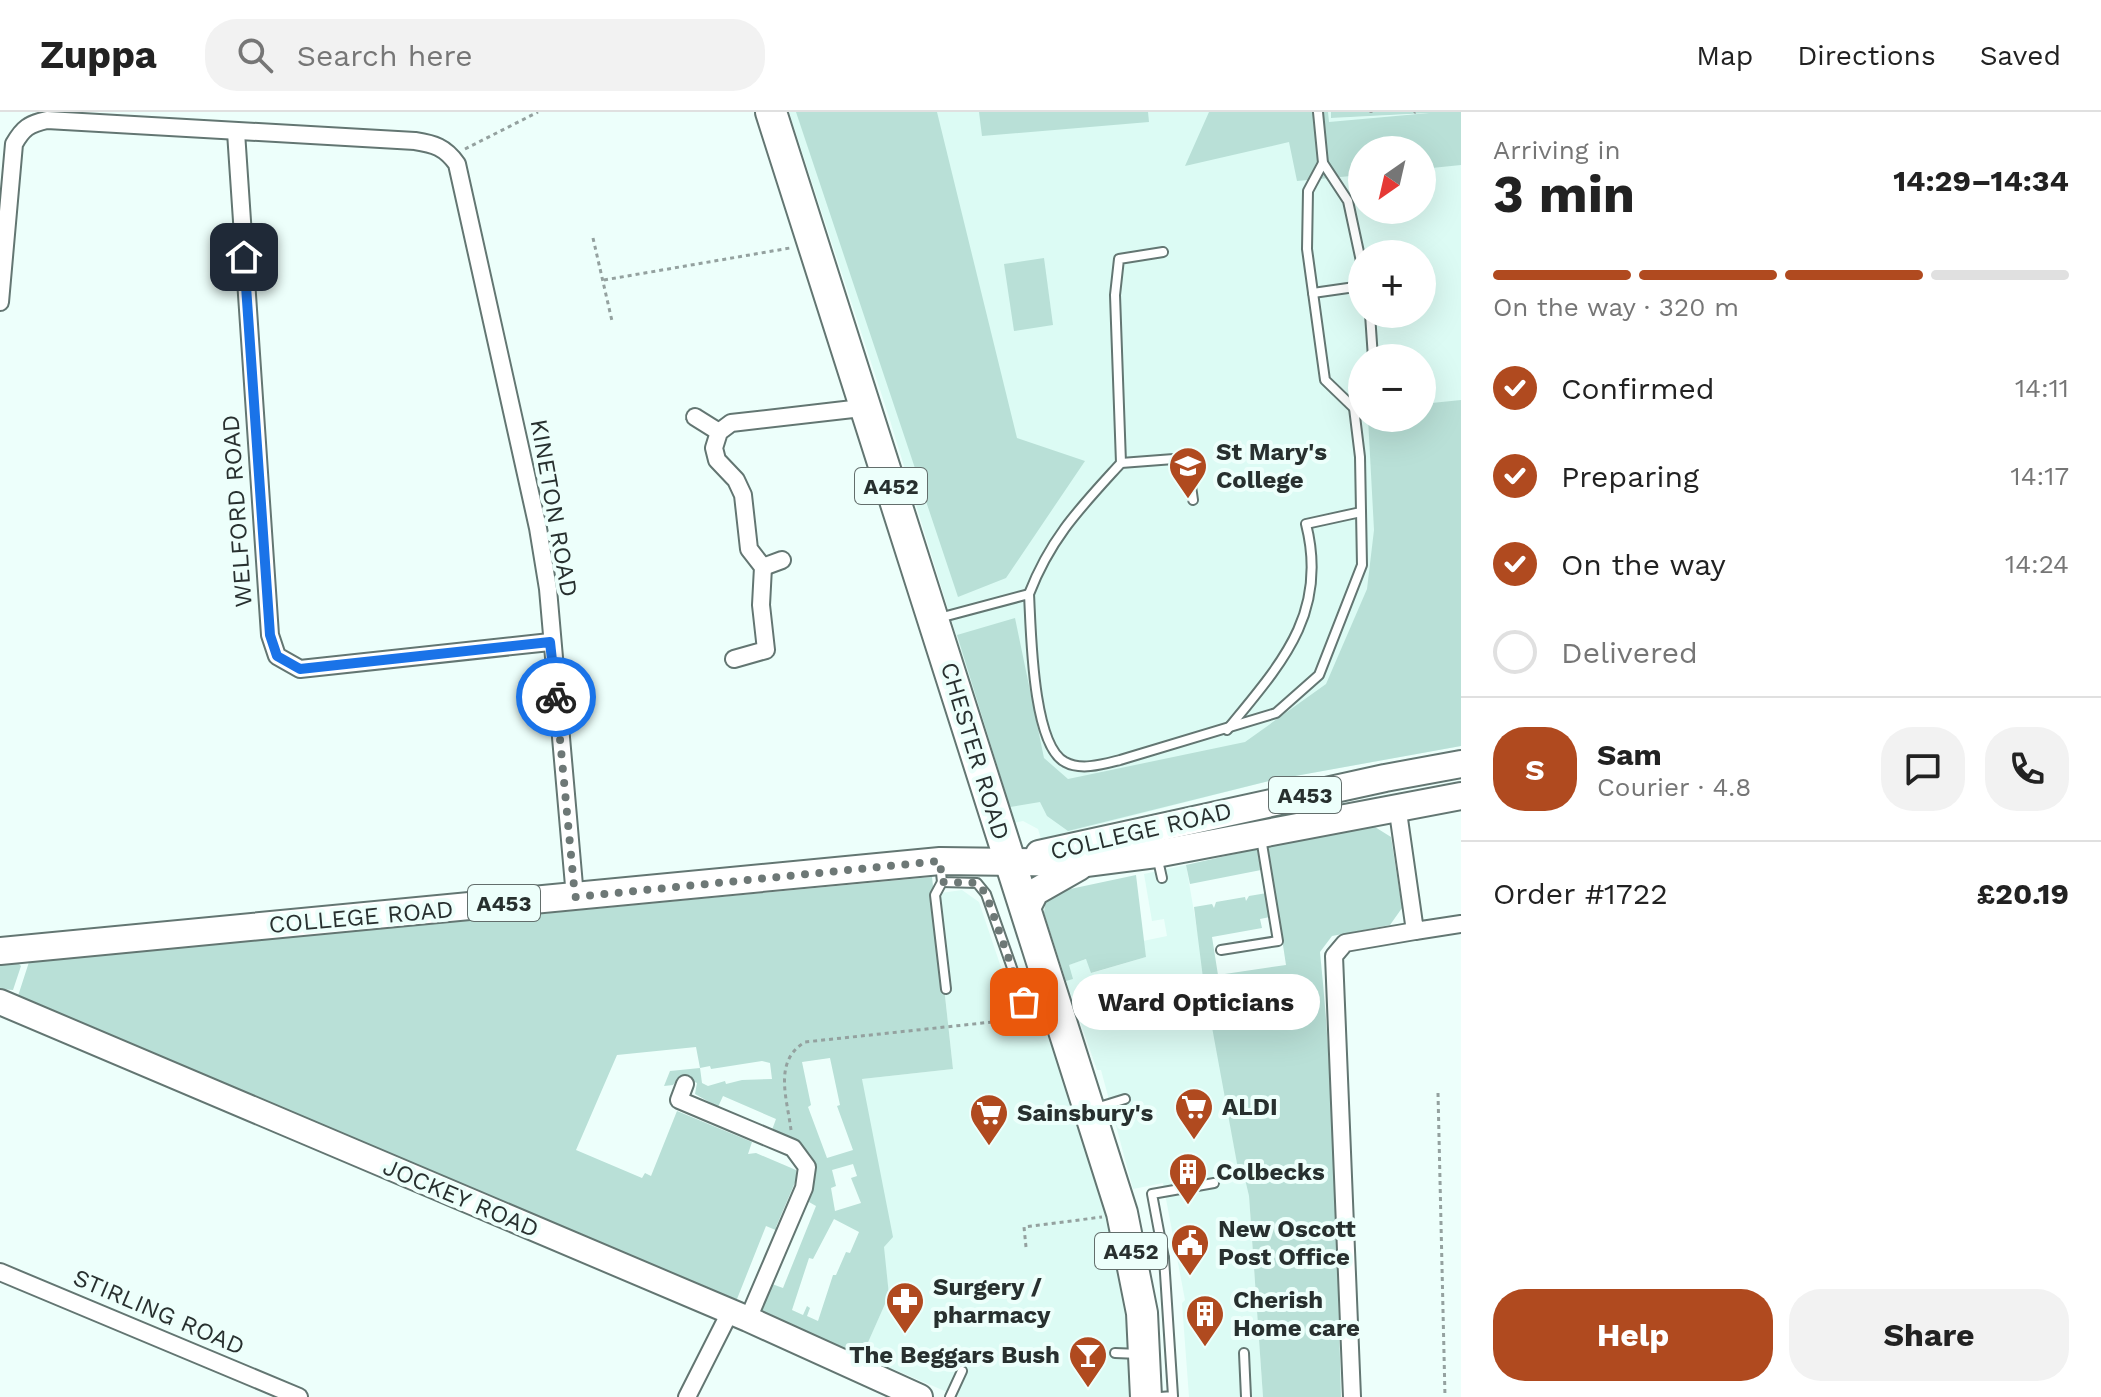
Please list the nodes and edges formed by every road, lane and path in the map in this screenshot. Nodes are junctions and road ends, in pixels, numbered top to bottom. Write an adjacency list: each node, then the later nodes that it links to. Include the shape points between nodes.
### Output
1 (538, 112): 5 (path)
2 (771, 112): 9 (highway, CHESTER ROAD / A452)
3 (1318, 112): 6 (lane)
4 (236, 132): 5 (street, via 434,144); 14 (street, via 47,120 23,128 14,144); 28 (street, WELFORD ROAD, via 270,635 277,656 300,669)
5 (451, 156): 28 (street, KINETON ROAD, via 457,164 538,528)
6 (1323, 163): 8 (lane, via 1348,201); 13 (lane, via 1308,191)
7 (593, 238): 11 (path)
8 (1356, 240)
9 (810, 244): 11 (path); 17 (highway, CHESTER ROAD / A452)
10 (1163, 252): 21 (lane, via 1119,259 1115,295)
11 (604, 280): 15 (path)
12 (1348, 288): 13 (lane)
13 (1313, 293): 16 (lane, via 1325,380)
14 (0, 302)
15 (612, 321)
16 (1348, 402)
17 (865, 404): 19 (street, via 731,423); 27 (highway, CHESTER ROAD / A452)
18 (695, 417): 19 (street)
19 (719, 432): 25 (street, via 717,460 743,495 749,549)
20 (1357, 432): 23 (lane)
21 (1121, 463): 22 (lane, via 1187,458); 26 (lane, via 1043,557)
22 (1193, 500)
23 (1361, 512): 30 (lane, via 1362,565 1319,675 1276,713); 30 (lane, via 1306,524 1313,550 1306,613 1278,668)
24 (782, 560): 25 (street)
25 (763, 567): 29 (street, via 766,650)
26 (1029, 594): 27 (lane); 30 (lane, via 1034,672 1055,757 1069,765 1094,766)
27 (934, 620): 36 (highway, CHESTER ROAD / A452)
28 (550, 642): 39 (street, KINETON ROAD)
29 (734, 659)
30 (1226, 730)
31 (1461, 764): 35 (main road, COLLEGE ROAD / A453)
32 (1461, 796): 33 (main road, COLLEGE ROAD / A453)
33 (1397, 805): 34 (main road, COLLEGE ROAD / A453); 42 (street)
34 (1260, 833): 35 (main road, COLLEGE ROAD / A453); 43 (lane, via 1278,941)
35 (1156, 854): 36 (main road, COLLEGE ROAD / A453); 37 (main road, COLLEGE ROAD / A453)
36 (1009, 861): 37 (main road, COLLEGE ROAD / A453); 38 (main road, COLLEGE ROAD / A453); 40 (highway, CHESTER ROAD / A452)
37 (1086, 863): 40 (main road, COLLEGE ROAD, via 1035,892)
38 (941, 872): 39 (main road, COLLEGE ROAD / A453); 45 (lane, via 935,895); 47 (lane, via 977,883 986,894 1024,1002)
39 (575, 897): 44 (main road, COLLEGE ROAD / A453)
40 (1025, 912): 47 (highway, CHESTER ROAD / A452)
41 (1461, 924): 42 (street)
42 (1415, 931): 72 (street, via 1345,943 1334,956)
43 (1221, 950)
44 (0, 951)
45 (946, 989)
46 (0, 1002): 59 (main road, JOCKEY ROAD)
47 (1055, 1006): 51 (highway, CHESTER ROAD / A452); 52 (path, via 805,1042 794,1048 785,1066)
48 (676, 1093): 52 (street)
49 (1438, 1093): 73 (path)
50 (1125, 1099): 51 (lane)
51 (1089, 1110): 56 (highway, CHESTER ROAD / A452)
52 (793, 1148): 59 (street, via 804,1158 807,1177)
53 (1214, 1183): 56 (lane, via 1152,1194)
54 (1107, 1217): 55 (path, via 1024,1227)
55 (1026, 1247)
56 (1149, 1260): 58 (highway, CHESTER ROAD / A452)
57 (0, 1272): 65 (street, STIRLING ROAD)
58 (1156, 1311): 62 (highway, CHESTER ROAD / A452); 70 (lane, via 1173,1396)
59 (739, 1315): 64 (main road, JOCKEY ROAD); 66 (street)
60 (1115, 1353): 62 (lane)
61 (1244, 1353): 71 (lane)
62 (1145, 1354): 69 (highway, CHESTER ROAD / A452)
63 (962, 1371): 68 (lane)
64 (884, 1387): 67 (main road, JOCKEY ROAD)
65 (299, 1397)
66 (687, 1397)
67 (920, 1397)
68 (950, 1397)
69 (1146, 1397)
70 (1160, 1397)
71 (1246, 1397)
72 (1352, 1397)
73 (1445, 1397)

